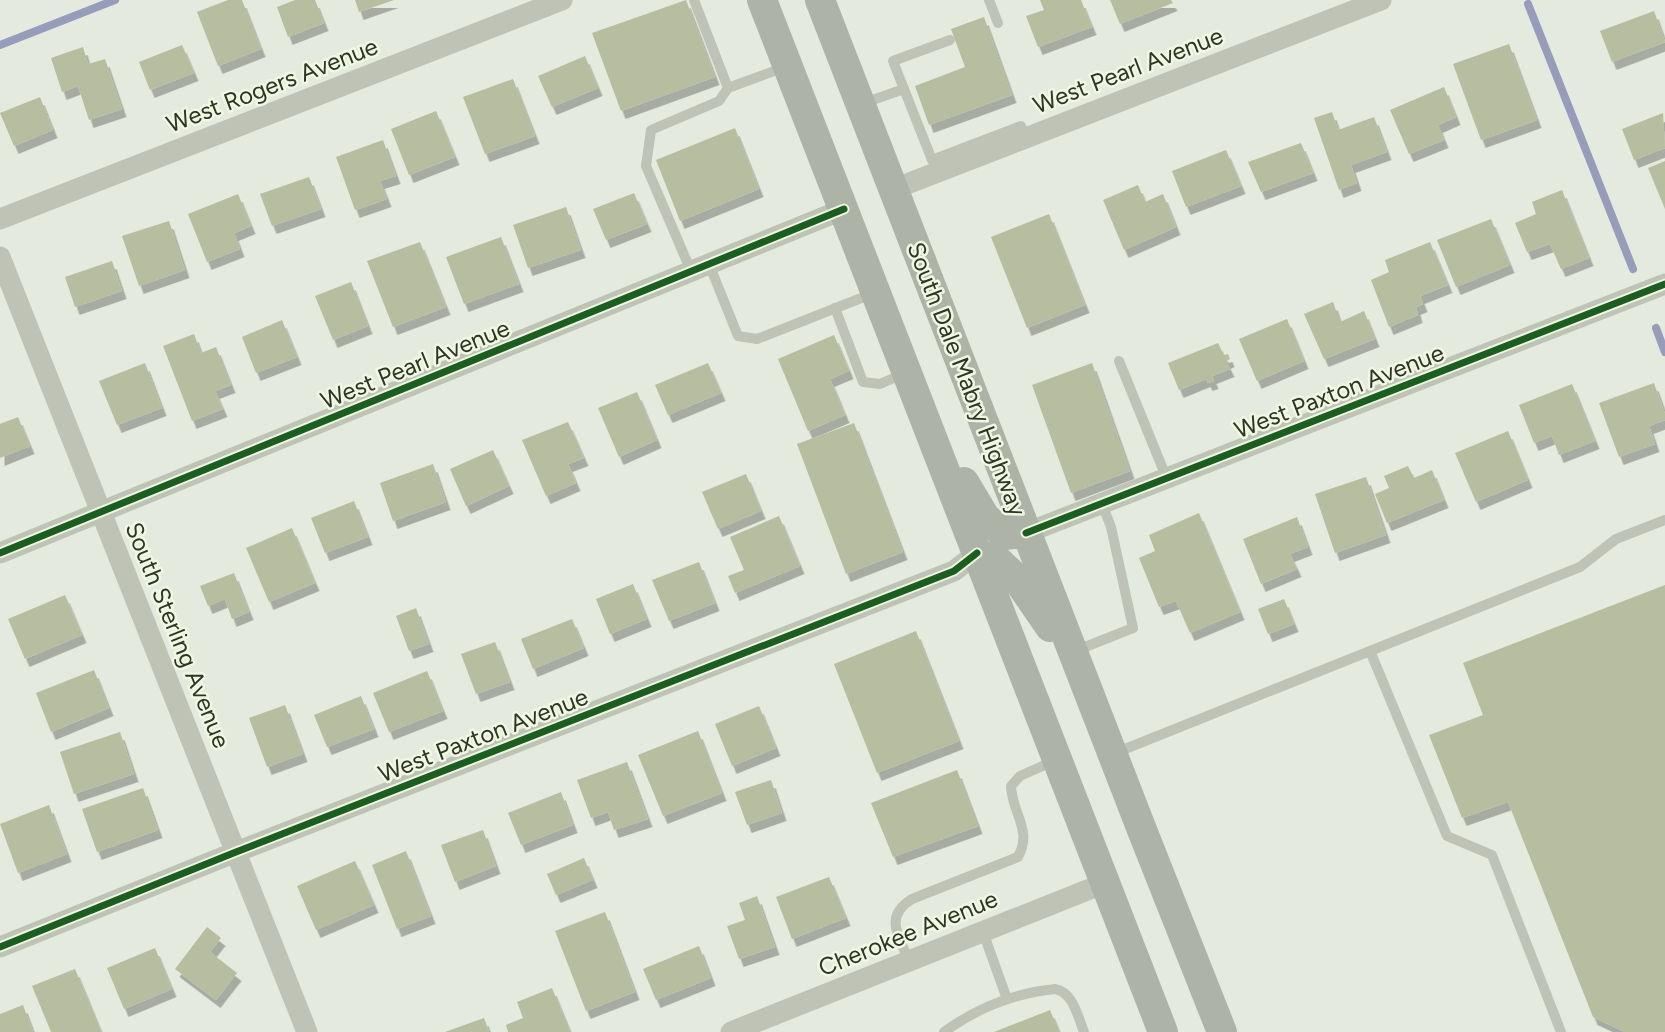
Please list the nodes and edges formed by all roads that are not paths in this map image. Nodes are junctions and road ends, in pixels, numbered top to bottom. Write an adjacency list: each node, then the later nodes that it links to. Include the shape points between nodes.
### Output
1 (562, 0): 18 (street, West Rogers Avenue)
2 (694, 0): 12 (lane)
3 (762, 0): 11 (main road)
4 (809, 0): 10 (main road)
5 (820, 0): 10 (main road, South Dale Mabry Highway)
6 (989, 0): 8 (lane)
7 (1381, 0): 15 (street, West Pearl Avenue)
8 (998, 23)
9 (950, 40): 13 (lane, via 893,61)
10 (840, 48): 14 (main road, South Dale Mabry Highway)
11 (788, 66): 12 (lane); 17 (main road)
12 (728, 88): 20 (lane, via 719,101 651,130 646,166)
13 (904, 89): 14 (lane); 15 (lane, via 932,160 1021,126)
14 (861, 104): 16 (main road, South Dale Mabry Highway)
15 (1025, 138): 16 (street, West Pearl Avenue)
16 (894, 189): 31 (main road, South Dale Mabry Highway)
17 (844, 209): 20 (street, West Pearl Avenue); 22 (main road)
18 (0, 219)
19 (0, 257): 29 (street, South Sterling Avenue)
20 (700, 268): 23 (lane, via 738,336 757,339); 29 (street, West Pearl Avenue)
21 (1665, 284): 27 (street, West Paxton Avenue)
22 (876, 292): 23 (lane); 25 (main road)
23 (835, 308): 25 (lane, via 863,382 880,384)
24 (1119, 361): 27 (lane)
25 (907, 372): 26 (main road)
26 (923, 412): 31 (main road, via 985,517 1005,535); 33 (main road)
27 (1167, 479): 28 (street, West Paxton Avenue)
28 (1102, 504): 31 (street, West Paxton Avenue); 35 (lane, via 1133,628)
29 (102, 513): 32 (street, West Pearl Avenue); 38 (street, South Sterling Avenue)
30 (1665, 520): 34 (lane, via 1616,539 1580,568)
31 (1026, 533): 35 (main road, South Dale Mabry Highway)
32 (0, 553)
33 (977, 553): 35 (main road, via 998,559 1017,579); 37 (main road); 38 (street, West Paxton Avenue, via 954,571)
34 (1370, 651): 36 (lane); 50 (lane, via 1447,836 1492,855)
35 (1077, 663): 36 (main road, South Dale Mabry Highway)
36 (1112, 754): 49 (main road, South Dale Mabry Highway)
37 (1057, 760): 39 (main road); 42 (lane, via 1020,775 1011,786 1011,799 1025,833 1018,857 899,907 894,917)
38 (236, 852): 41 (street, West Paxton Avenue); 45 (street, South Sterling Avenue)
39 (1105, 883): 40 (street, Cherokee Avenue); 44 (main road)
40 (983, 932): 42 (street, Cherokee Avenue); 43 (lane)
41 (0, 947)
42 (909, 961): 46 (street, Cherokee Avenue)
43 (1007, 999): 47 (lane); 48 (lane, via 1063,990)
44 (1158, 1031)
45 (307, 1032)
46 (730, 1032)
47 (944, 1032)
48 (1084, 1032)
49 (1222, 1032)
50 (1561, 1032)

